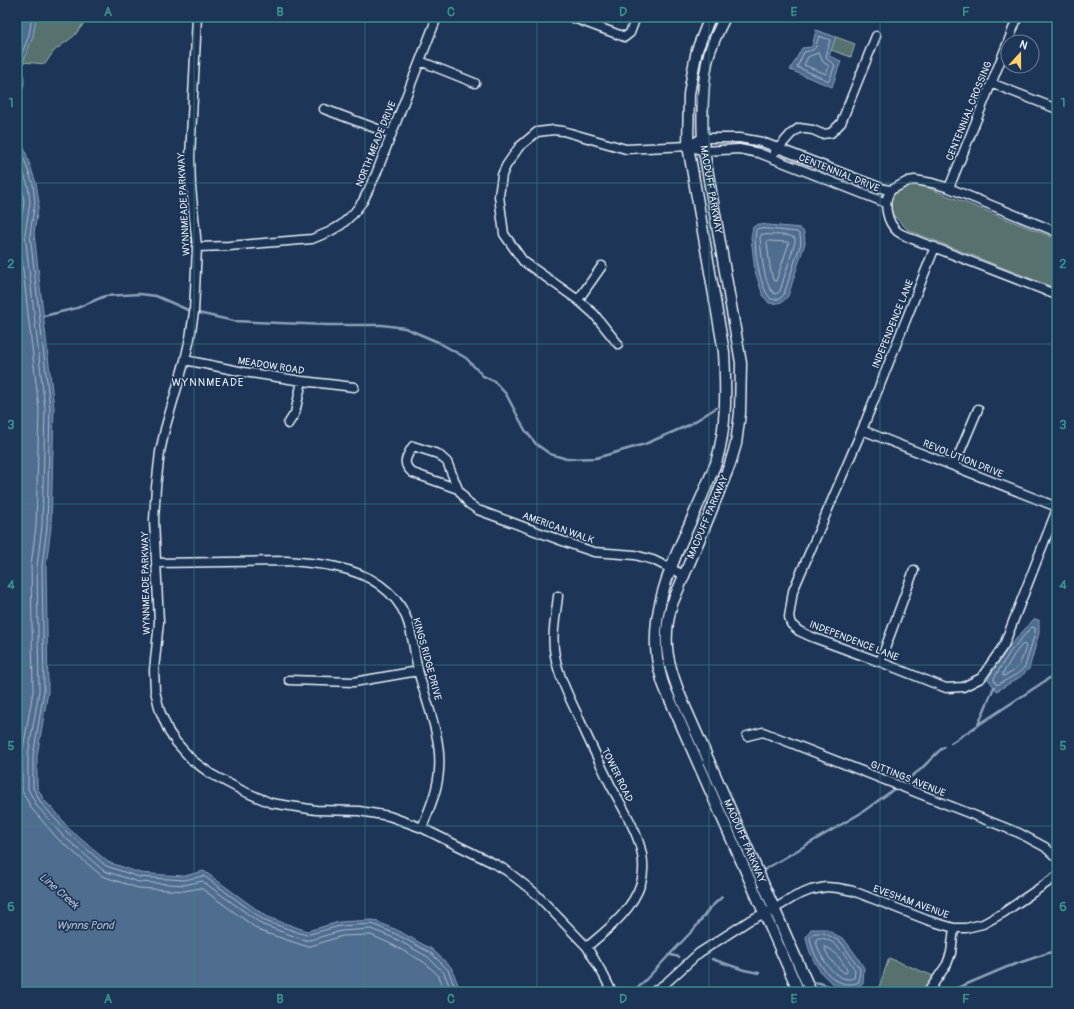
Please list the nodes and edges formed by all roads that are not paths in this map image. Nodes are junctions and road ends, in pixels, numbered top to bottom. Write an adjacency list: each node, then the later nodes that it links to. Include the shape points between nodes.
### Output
1 (197, 17): 26 (street, WYNNMEADE PARKWAY, via 190,164)
2 (437, 17): 10 (street, NORTH MEADE DRIVE)
3 (571, 17): 4 (street, via 626,37)
4 (636, 17)
5 (710, 17): 18 (street, MACDUFF PARKWAY, via 692,70)
6 (721, 18): 17 (street, MACDUFF PARKWAY, via 705,74)
7 (1016, 22): 8 (street, CENTENNIAL CROSSING)
8 (1011, 34)
9 (876, 36): 19 (street, via 841,123 831,133 822,134 799,128)
10 (420, 61): 12 (street); 16 (street, NORTH MEADE DRIVE)
11 (1000, 61): 13 (street, CENTENNIAL CROSSING)
12 (475, 83)
13 (991, 83): 15 (street); 22 (street, CENTENNIAL CROSSING)
14 (324, 109): 16 (street)
15 (1057, 109)
16 (391, 134): 26 (street, NORTH MEADE DRIVE, via 363,201 341,225 329,232 312,239)
17 (702, 138): 18 (street); 19 (street, CENTENNIAL DRIVE, via 740,138 762,142); 20 (street, MACDUFF PARKWAY)
18 (688, 146): 20 (street, CENTENNIAL DRIVE); 30 (street, via 626,149 554,130 537,132 512,155 499,186 499,209 504,234 523,261); 42 (street, MACDUFF PARKWAY, via 724,352 725,413 715,464)
19 (777, 149): 21 (street); 23 (street, CENTENNIAL DRIVE)
20 (704, 151): 21 (street, CENTENNIAL DRIVE, via 739,150); 44 (street, MACDUFF PARKWAY, via 741,363 740,413 736,444 730,464)
21 (772, 158): 24 (street, CENTENNIAL DRIVE)
22 (949, 188): 23 (street, CENTENNIAL DRIVE, via 915,180); 25 (street, CENTENNIAL DRIVE)
23 (891, 190): 24 (street)
24 (886, 203): 27 (street, CENTENNIAL DRIVE, via 888,216 898,232)
25 (1057, 232)
26 (197, 247): 32 (street, WYNNMEADE PARKWAY, via 194,312)
27 (935, 247): 29 (street, CENTENNIAL DRIVE); 37 (street, INDEPENDENCE LANE)
28 (602, 266): 30 (street)
29 (1057, 295)
30 (578, 300): 31 (street, via 594,314)
31 (618, 344)
32 (185, 360): 33 (street, MEADOW ROAD); 41 (street, WYNNMEADE PARKWAY, via 160,452 155,500)
33 (302, 381): 34 (street, MEADOW ROAD); 36 (street, via 295,413)
34 (354, 386)
35 (978, 409): 38 (street)
36 (288, 424)
37 (862, 430): 38 (street, REVOLUTION DRIVE); 46 (street, INDEPENDENCE LANE, via 793,591 789,616 799,631)
38 (954, 466): 40 (street, REVOLUTION DRIVE)
39 (458, 489): 39 (street, AMERICAN WALK, via 447,462 438,454 413,446 406,457 405,465 408,469); 42 (street, AMERICAN WALK, via 469,504 478,510 572,545 594,552 647,558)
40 (1057, 508): 46 (street, INDEPENDENCE LANE, via 1004,645 981,678 964,687 946,688)
41 (156, 563): 47 (street, KINGS RIDGE DRIVE, via 287,560 336,568 369,578 388,592 401,607 406,617); 50 (street, WYNNMEADE PARKWAY, via 159,622 154,670 156,702 169,732 192,760 232,786 271,803 316,810 389,816)
42 (671, 568): 44 (street, AMERICAN WALK); 53 (street, MACDUFF PARKWAY, via 661,595 657,617 660,676)
43 (914, 570): 46 (street)
44 (684, 574): 53 (street, MACDUFF PARKWAY, via 668,617 667,653 671,672)
45 (558, 596): 55 (street, TOWER ROAD, via 553,636 560,673 585,732 636,837 642,860 640,883 630,906)
46 (880, 662)
47 (418, 671): 48 (street, via 354,682); 50 (street, KINGS RIDGE DRIVE, via 438,742 439,756 437,783)
48 (289, 680)
49 (747, 736): 51 (street, GITTINGS AVENUE, via 762,732 1019,833 1045,847)
50 (422, 828): 55 (street, WYNNMEADE PARKWAY, via 507,871 534,893)
51 (1057, 858)
52 (1057, 876): 54 (street, EVESHAM AVENUE, via 984,924)
53 (769, 911): 54 (street, EVESHAM AVENUE, via 811,890 838,888 853,891 908,914); 57 (street, EVESHAM AVENUE, via 750,920 699,954); 58 (street, MACDUFF PARKWAY, via 772,934); 59 (street, MACDUFF PARKWAY)
54 (954, 928): 60 (street, via 947,964)
55 (587, 947): 56 (street, WYNNMEADE PARKWAY)
56 (612, 992)
57 (653, 992)
58 (799, 992)
59 (811, 992)
60 (928, 992)

